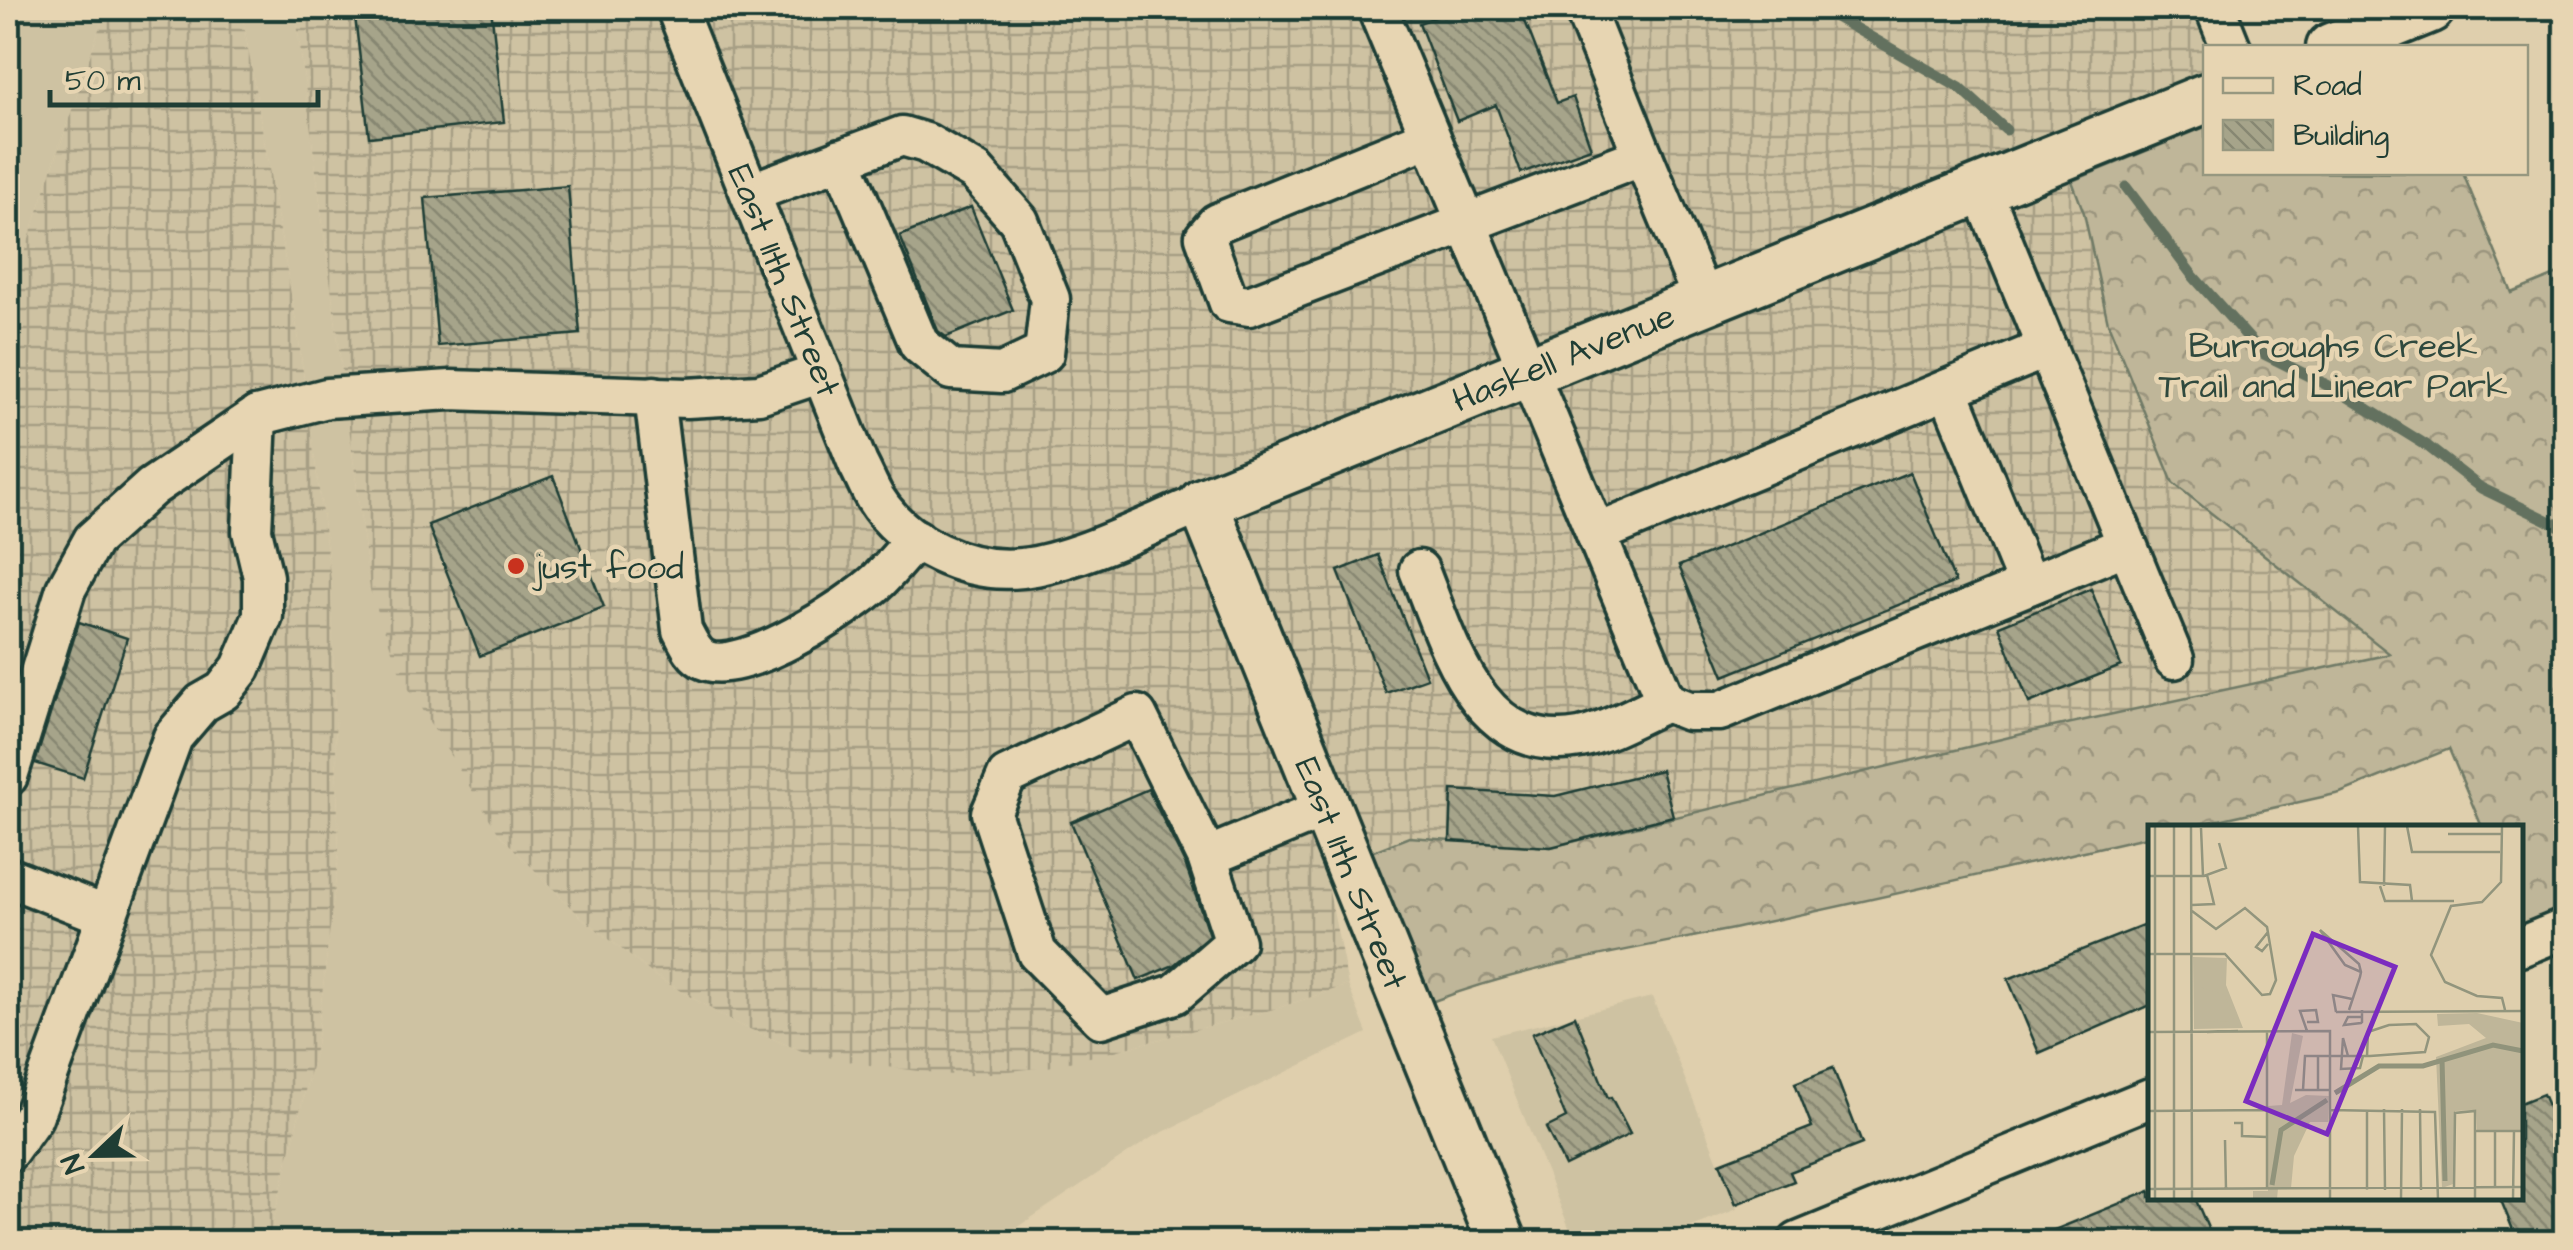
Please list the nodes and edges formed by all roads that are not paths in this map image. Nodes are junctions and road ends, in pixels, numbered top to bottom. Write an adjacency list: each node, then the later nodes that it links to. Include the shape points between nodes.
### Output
1 (676, 8): 13 (street, East 11th Street)
2 (1377, 8): 9 (street)
3 (1584, 8): 10 (street)
4 (2215, 8): 6 (street)
5 (2430, 8): 7 (main road)
6 (2230, 45)
7 (2338, 45)
8 (2203, 99): 12 (main road, Haskell Avenue)
9 (1430, 137): 14 (street); 14 (street, via 1217,223 1204,237 1228,303 1248,306)
10 (1643, 156): 14 (street); 15 (street)
11 (841, 158): 11 (street, via 902,136 976,172 1019,221 1050,300 1044,353 1002,373 950,370 919,344); 13 (street)
12 (1981, 188): 15 (main road, Haskell Avenue); 16 (street)
13 (750, 193): 18 (street, East 11th Street)
14 (1468, 225): 17 (street)
15 (1704, 300): 17 (main road, Haskell Avenue)
16 (2047, 348): 19 (street); 25 (street)
17 (1528, 371): 22 (main road, Haskell Avenue); 23 (street)
18 (822, 373): 20 (street, via 758,394); 24 (street, East 11th Street, via 875,498)
19 (1948, 389): 23 (street); 27 (street)
20 (654, 396): 21 (street, via 451,390 327,398); 24 (street, via 682,630 709,663 736,662 794,639 866,590)
21 (256, 416): 30 (street, via 152,487 93,540 66,588); 34 (street, via 252,532 263,616 242,668 173,737)
22 (1203, 503): 24 (street, Haskell Avenue, via 1019,569 943,556); 31 (main road, East 11th Street)
23 (1596, 534): 29 (street)
24 (916, 539)
25 (2127, 545): 27 (street); 28 (street)
26 (1419, 570): 29 (street, via 1473,694 1500,721 1540,739 1581,738)
27 (2028, 585): 29 (street, via 1720,711 1689,711)
28 (2174, 659)
29 (1666, 702)
30 (8, 776)
31 (1326, 808): 32 (street); 39 (main road, East 11th Street)
32 (1207, 858): 32 (street, via 1235,942 1175,994 1102,1018 1037,953 992,813 1007,776 1137,715)
33 (8, 877): 34 (street)
34 (107, 916): 38 (street, via 33,1117)
35 (2566, 928): 36 (street)
36 (2523, 946)
37 (2148, 1099): 40 (street)
38 (8, 1152)
39 (1502, 1242)
40 (1798, 1242)

